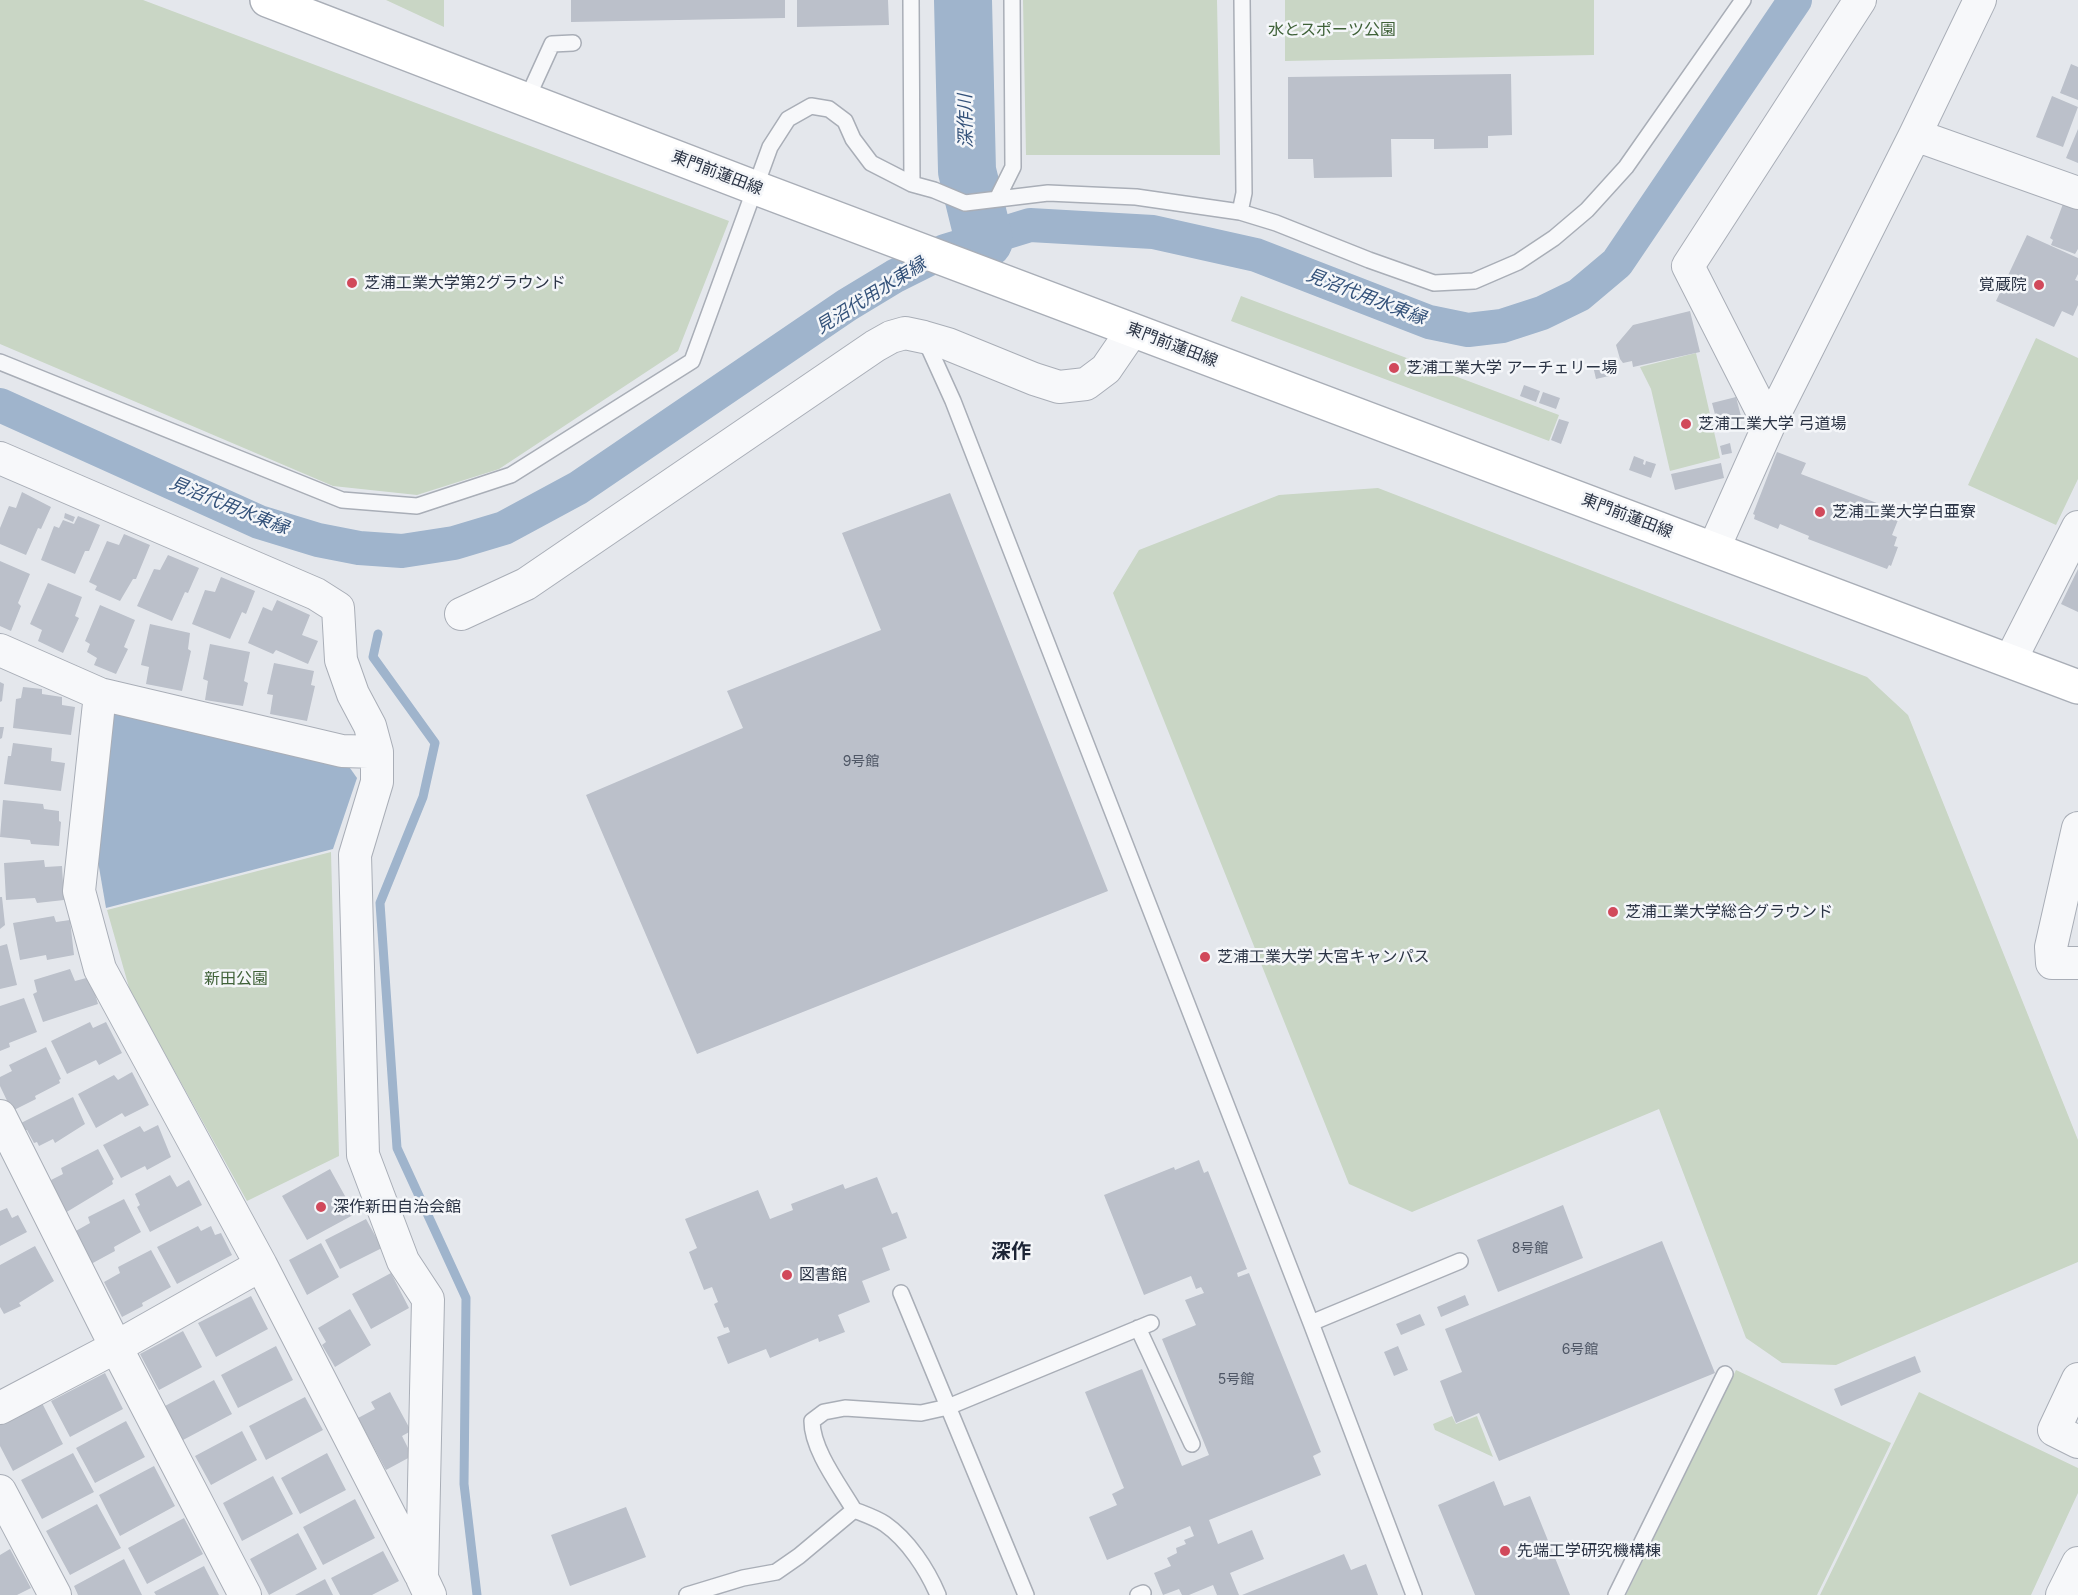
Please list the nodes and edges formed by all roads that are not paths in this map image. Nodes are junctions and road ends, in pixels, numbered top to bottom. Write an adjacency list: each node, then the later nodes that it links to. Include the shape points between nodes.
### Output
1 (267, 0): 9 (main road, 東門前蓮田線)
2 (911, 0): 11 (lane)
3 (1012, 0): 14 (lane, via 1013,167)
4 (1242, 0): 15 (lane, via 1244,193)
5 (1743, 0): 15 (lane, via 1626,167 1587,210 1518,262 1474,281 1434,283)
6 (1860, 0): 19 (street, via 1688,266)
7 (1980, 0): 10 (street)
8 (573, 42): 9 (lane, via 552,44)
9 (526, 101): 12 (main road, 東門前蓮田線)
10 (1915, 135): 13 (street); 19 (street)
11 (912, 184): 12 (lane, via 871,163 845,121 829,109 811,105 788,119 770,147); 14 (lane, via 965,203)
12 (756, 188): 16 (main road, 東門前蓮田線); 18 (lane, via 692,362 511,475 417,506 342,500)
13 (2078, 193)
14 (998, 199): 15 (lane, via 1048,193 1136,197)
15 (1240, 212)
16 (1132, 331): 17 (street, via 1106,369 1086,384 1059,387); 22 (main road, 東門前蓮田線)
17 (924, 337): 23 (street, via 905,333 875,346 526,584); 35 (lane)
18 (0, 362)
19 (1769, 424): 22 (street)
20 (0, 458): 28 (street, via 316,594 338,608 341,660)
21 (2078, 527): 25 (street)
22 (1714, 548): 25 (main road, 東門前蓮田線)
23 (461, 614)
24 (0, 650): 27 (street)
25 (2010, 661): 26 (main road, 東門前蓮田線)
26 (2078, 687)
27 (100, 694): 28 (street, via 342,751); 33 (street, via 79,891 100,969)
28 (377, 752): 46 (street, via 377,782 355,855 363,1155 403,1261 428,1299)
29 (2078, 828): 30 (street, via 2051,947 2052,963)
30 (2078, 963)
31 (0, 1116): 36 (street)
32 (1460, 1261): 35 (lane)
33 (261, 1265): 36 (street); 46 (street)
34 (901, 1293): 39 (lane)
35 (1311, 1323): 52 (lane)
36 (116, 1347): 40 (street); 48 (street)
37 (1725, 1374): 53 (lane)
38 (2078, 1379): 41 (street, via 2054,1430)
39 (948, 1407): 42 (lane, via 1145,1326); 44 (lane, via 921,1413 845,1408 824,1412 812,1421 812,1434); 51 (lane)
40 (0, 1408)
41 (2078, 1442)
42 (1192, 1444)
43 (0, 1491): 47 (street)
44 (854, 1510): 49 (lane, via 776,1572); 50 (lane, via 884,1524 909,1548)
45 (2078, 1563): 54 (street)
46 (426, 1586)
47 (55, 1595)
48 (245, 1595)
49 (687, 1595)
50 (938, 1595)
51 (1026, 1595)
52 (1414, 1595)
53 (1616, 1595)
54 (2062, 1595)

